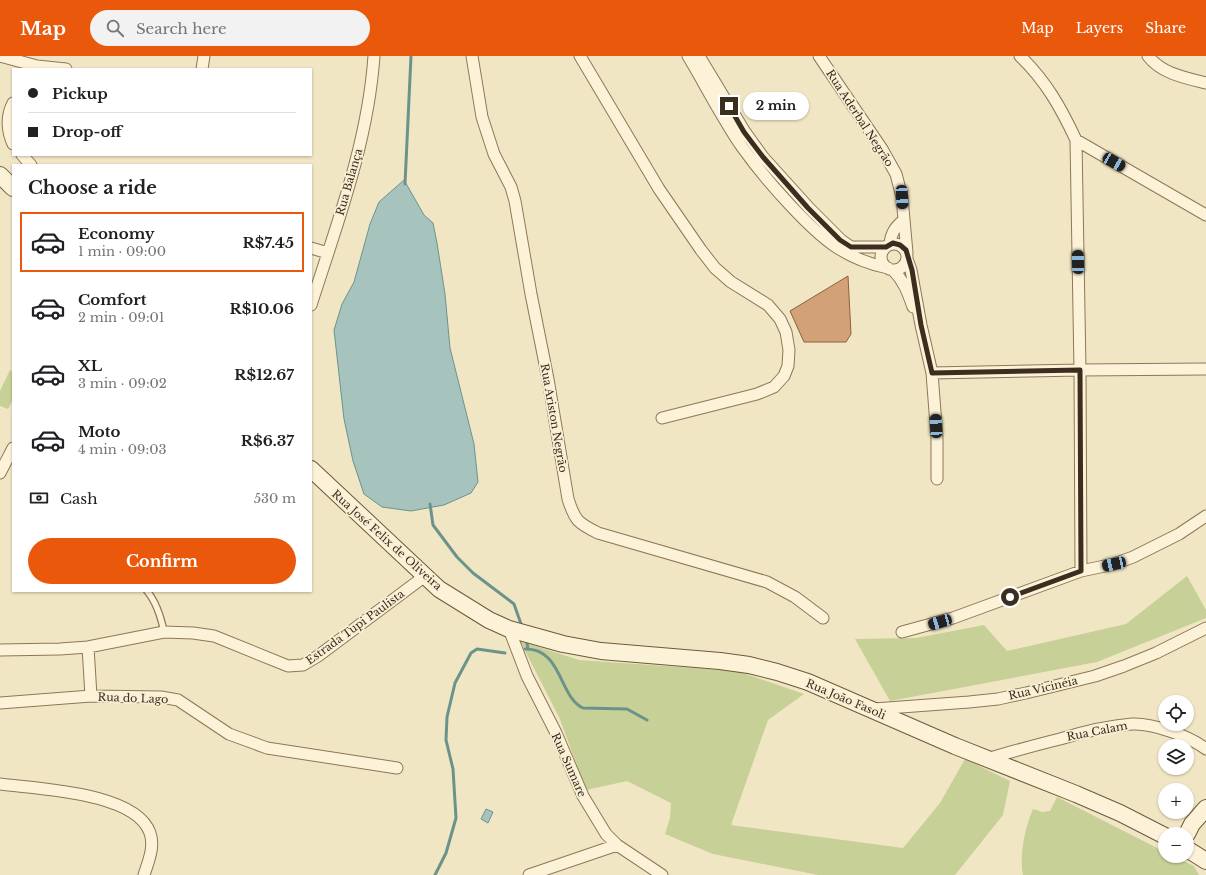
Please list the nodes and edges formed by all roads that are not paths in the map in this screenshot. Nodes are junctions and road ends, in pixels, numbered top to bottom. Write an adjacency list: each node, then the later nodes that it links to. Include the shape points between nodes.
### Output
1 (0, 56): 11 (street)
2 (204, 56): 13 (street)
3 (374, 56): 28 (street, Rua Balança, via 359,149)
4 (472, 56): 45 (street, Rua Ariston Negrão, via 482,117 494,154 511,187 515,201 572,513 581,525 598,533 767,582 795,597)
5 (580, 56): 36 (street, via 659,189 701,250 715,268 731,282 768,305 780,319 786,332 788,366 784,376 774,387 757,394)
6 (688, 56): 24 (street, via 742,147)
7 (699, 56): 22 (street, via 744,132)
8 (819, 56): 25 (street, Rua Aderbal Negrão, via 890,162 900,185)
9 (1020, 56): 16 (street, via 1043,80 1061,108)
10 (1148, 56): 14 (street, via 1170,73)
11 (36, 67): 12 (street)
12 (51, 68)
13 (202, 68)
14 (1206, 83)
15 (12, 107): 17 (street, via 8,130)
16 (1076, 140): 23 (street); 33 (street)
17 (12, 141)
18 (23, 156): 19 (street)
19 (30, 164)
20 (0, 175): 21 (main road)
21 (12, 187)
22 (808, 208): 24 (street); 26 (street, via 840,240 851,247)
23 (1206, 215)
24 (801, 216): 30 (street, via 831,244 869,263)
25 (904, 220): 26 (street, via 893,231); 29 (street, Rua Aderbal Negrão)
26 (888, 245): 29 (street, via 893,243 904,247); 30 (street, via 883,250 881,258)
27 (312, 248): 28 (street)
28 (328, 253): 31 (street, Rua Balança)
29 (907, 256): 30 (street, via 902,267); 32 (street, Rua Aderbal Negrão, via 912,270)
30 (890, 269): 32 (street, via 905,285)
31 (312, 302)
32 (921, 325): 35 (street, Rua Aderbal Negrão)
33 (1080, 370): 34 (street); 35 (street); 42 (street)
34 (1206, 370)
35 (932, 373): 40 (street, Rua Aderbal Negrão)
36 (662, 418)
37 (12, 450): 39 (street)
38 (312, 470): 43 (main road, Rua José Felix de Oliveira)
39 (0, 473)
40 (937, 479)
41 (1206, 516): 42 (street, via 1179,534 1133,556 1114,564)
42 (1081, 571): 49 (street, via 953,618)
43 (425, 576): 47 (main road, Rua José Felix de Oliveira, via 439,589 489,620); 48 (street, Estrada Tupi Paulista, via 303,665 288,666 214,636)
44 (148, 592): 48 (lane, via 160,613)
45 (823, 618)
46 (1206, 628): 54 (street, Rua Vicinéia, via 1124,666 1026,693 969,702)
47 (509, 629): 54 (main road, Rua João Fasoli, via 563,644 601,651 749,665 808,682); 62 (street, Rua Sumare, via 582,796 606,834)
48 (164, 632): 50 (street, Estrada Tupi Paulista)
49 (902, 632)
50 (88, 647): 51 (street, Estrada Tupi Paulista); 52 (street)
51 (0, 650)
52 (91, 696): 53 (street, Rua do Lago); 57 (street, Rua do Lago, via 161,697 178,700 229,734 267,748)
53 (0, 703)
54 (869, 709): 56 (main road, Rua João Fasoli)
55 (1206, 749): 56 (street, Rua Calam, via 1178,734 1133,724 1083,733)
56 (986, 758): 61 (main road, Rua João Fasoli, via 1120,813)
57 (396, 768)
58 (0, 784): 65 (street, via 86,795 130,811 144,822 151,834 151,850)
59 (1206, 808): 60 (main road)
60 (1190, 827)
61 (1158, 832)
62 (617, 845): 66 (street); 67 (street, Rua Sumare)
63 (1194, 853): 64 (main road)
64 (1206, 861)
65 (144, 875)
66 (529, 875)
67 (662, 875)

